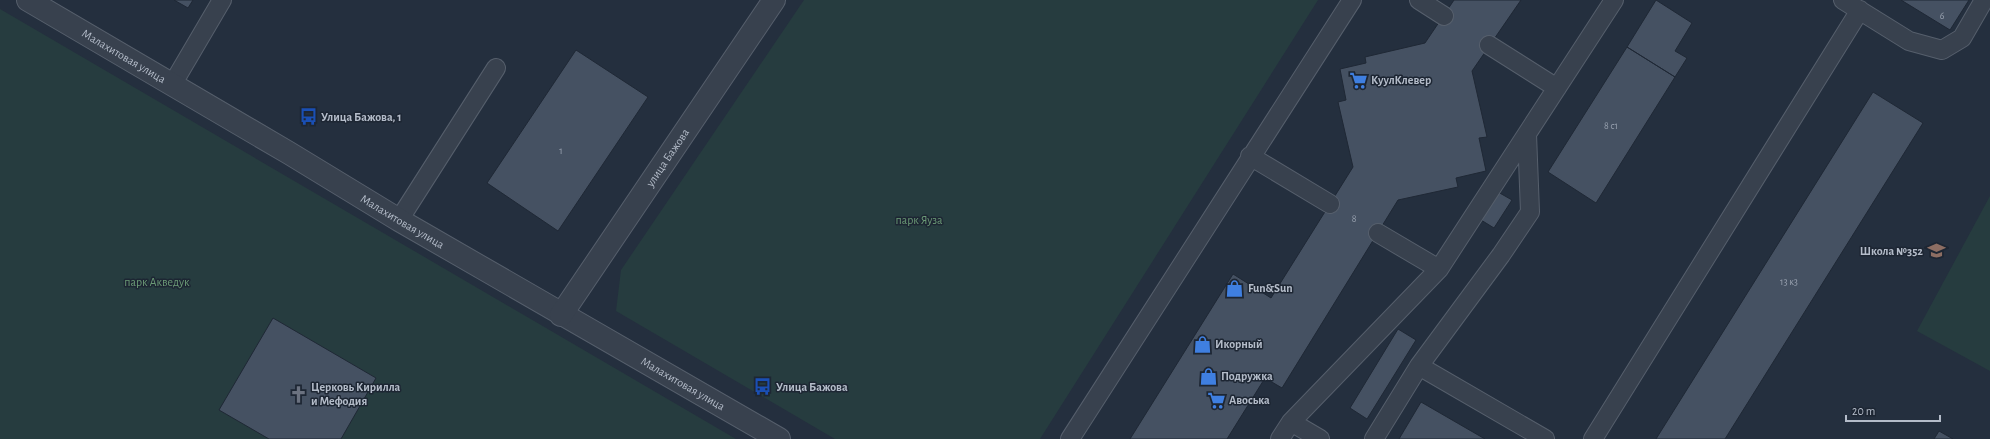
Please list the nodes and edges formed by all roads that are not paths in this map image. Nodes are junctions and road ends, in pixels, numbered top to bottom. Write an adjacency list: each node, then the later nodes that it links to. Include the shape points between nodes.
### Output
1 (28, 0): 13 (street, Малахитовая улица)
2 (222, 0): 13 (lane)
3 (774, 0): 21 (street, улица Бажова)
4 (1352, 0): 16 (lane)
5 (1419, 0): 10 (lane)
6 (1614, 0): 14 (lane)
7 (1843, 0): 9 (lane)
8 (1984, 0): 9 (lane, via 1962,38 1942,50 1909,41)
9 (1860, 10): 30 (lane)
10 (1444, 16)
11 (1490, 45): 14 (lane)
12 (496, 68): 18 (lane)
13 (172, 85): 18 (street, Малахитовая улица)
14 (1557, 88): 15 (lane)
15 (1527, 134): 20 (lane); 22 (lane, via 1530,212)
16 (1250, 156): 17 (lane); 25 (lane)
17 (1330, 204)
18 (399, 220): 21 (street, Малахитовая улица)
19 (1378, 233): 20 (lane)
20 (1439, 269): 23 (lane)
21 (561, 315): 24 (street, Малахитовая улица)
22 (1419, 366): 28 (lane); 29 (lane)
23 (1291, 422): 26 (lane); 27 (lane)
24 (779, 439)
25 (1070, 439)
26 (1280, 439)
27 (1320, 439)
28 (1374, 439)
29 (1545, 439)
30 (1593, 439)

